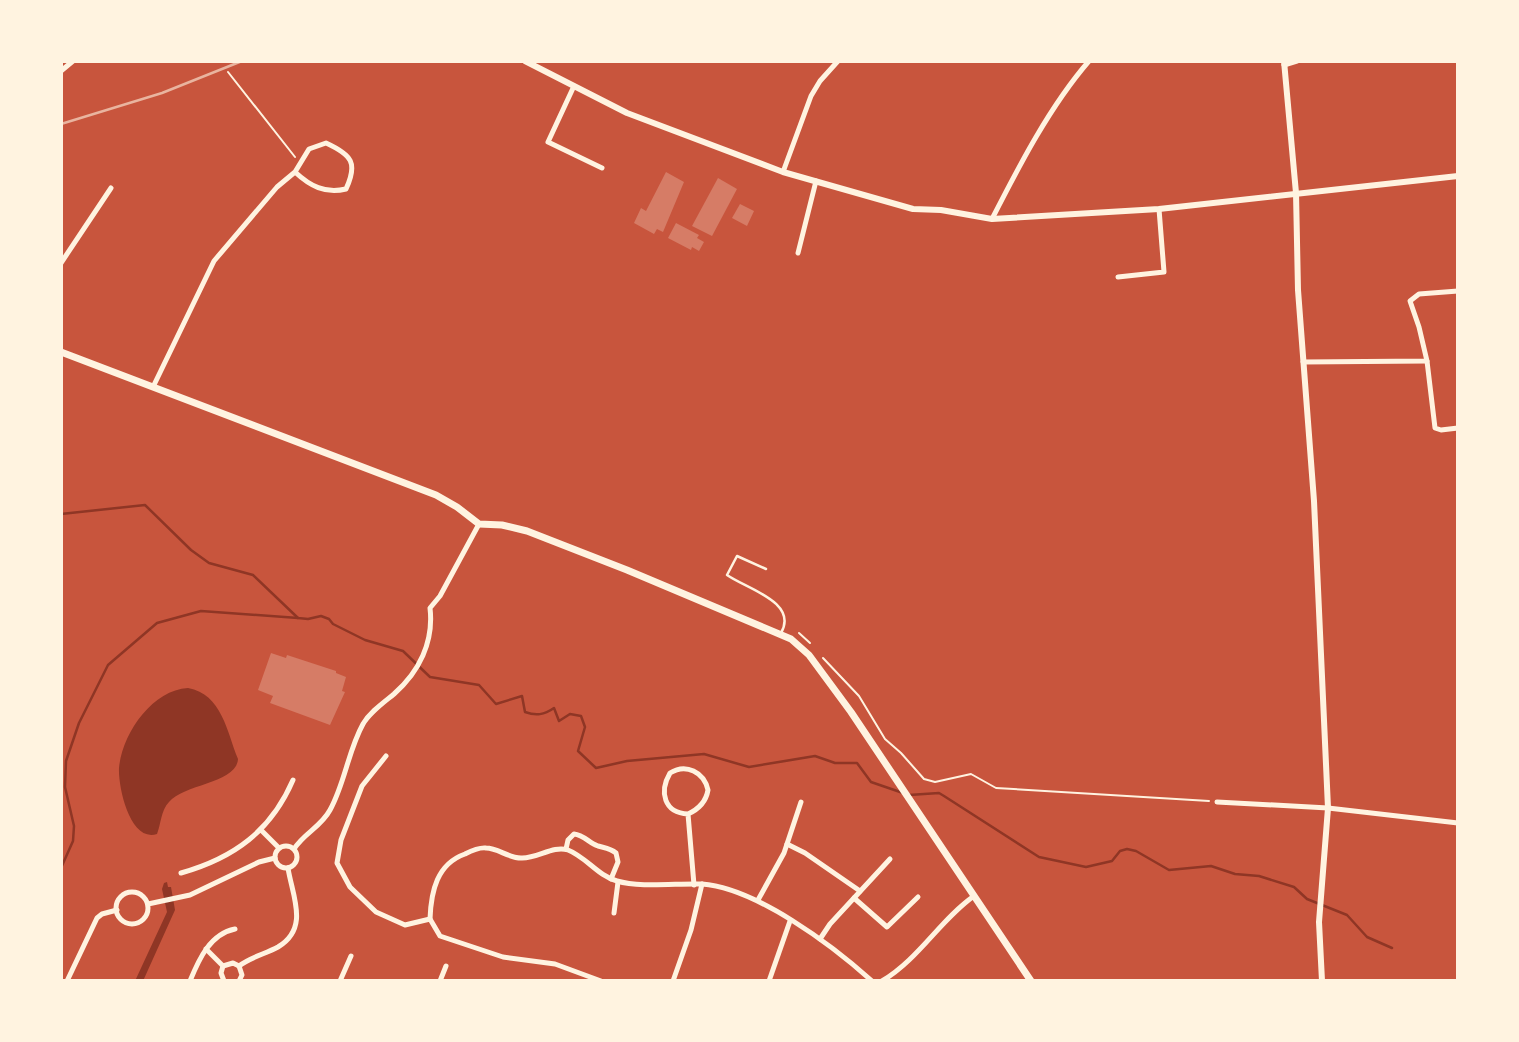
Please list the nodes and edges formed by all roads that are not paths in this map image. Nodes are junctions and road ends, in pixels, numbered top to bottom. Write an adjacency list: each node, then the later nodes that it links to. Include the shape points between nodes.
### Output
1 (73, 61): 7 (street)
2 (525, 61): 8 (street)
3 (838, 61): 11 (street, via 811,96)
4 (1089, 61): 17 (street, via 1052,113)
5 (1297, 61): 6 (street)
6 (1284, 63): 15 (street)
7 (61, 71)
8 (574, 86): 9 (street, via 548,142); 11 (street, via 626,113)
9 (602, 168)
10 (295, 172): 10 (street, via 309,184 333,192 346,190 354,173 342,150 326,143 309,149); 25 (street, via 276,187 214,261)
11 (783, 172): 13 (street)
12 (1458, 176): 15 (street)
13 (816, 181): 17 (street, via 913,209); 18 (street)
14 (111, 188): 19 (street)
15 (1296, 193): 16 (street); 24 (street)
16 (1159, 208): 17 (street); 20 (street, via 1164,272)
17 (992, 219)
18 (798, 253)
19 (61, 263)
20 (1118, 277)
21 (1458, 291): 23 (street, via 1419,294 1410,301)
22 (61, 352): 25 (main road)
23 (1427, 361): 24 (street); 26 (street, via 1435,428)
24 (1303, 362): 34 (street)
25 (153, 387): 27 (main road, via 436,495)
26 (1458, 429)
27 (480, 524): 29 (main road, via 527,531); 40 (street, via 430,608 431,632 415,672 364,722 334,803 317,829)
28 (766, 569): 29 (lane, via 737,556 727,575 775,602 785,622)
29 (781, 633): 51 (main road, via 814,661)
30 (386, 756): 58 (street, via 362,786 337,863 350,887 376,912 405,925)
31 (293, 780): 37 (street)
32 (1217, 802): 34 (street)
33 (802, 803): 38 (street)
34 (1328, 808): 36 (street); 79 (street, via 1319,922)
35 (688, 814): 35 (street, via 704,802 708,790 702,776 682,768 670,774 663,791 675,810); 48 (street)
36 (1458, 823)
37 (261, 830): 39 (street); 45 (street, via 224,857)
38 (787, 844): 50 (street); 54 (street)
39 (279, 848): 40 (street); 42 (street)
40 (294, 849): 44 (street, via 296,861)
41 (566, 849): 46 (street); 46 (street, via 574,834 612,850 618,862); 58 (street, via 520,858 485,848 456,857 439,876 430,899)
42 (275, 858): 44 (street); 55 (street, via 190,895)
43 (890, 859): 50 (street)
44 (288, 867): 66 (street, via 297,903 294,929 281,945)
45 (181, 873)
46 (611, 878): 47 (street)
47 (618, 882): 48 (street); 57 (street)
48 (694, 884): 49 (street)
49 (702, 884): 54 (street); 74 (street)
50 (860, 891): 53 (street)
51 (974, 896): 77 (street, via 924,947); 78 (main road)
52 (918, 897): 53 (street, via 887,927)
53 (854, 898): 61 (street)
54 (758, 900): 59 (street)
55 (148, 904): 56 (street, via 142,895 129,892 120,897); 56 (street, via 144,918 135,923 124,921)
56 (117, 910): 67 (street, via 95,921)
57 (614, 913)
58 (430, 919): 73 (street, via 440,936 503,957 555,964)
59 (790, 921): 61 (street); 75 (street)
60 (235, 929): 62 (street)
61 (820, 939): 76 (street)
62 (206, 949): 64 (street); 68 (street)
63 (351, 956): 71 (street)
64 (223, 966): 66 (street, via 233,963); 69 (street)
65 (446, 966): 72 (street)
66 (239, 967): 70 (street)
67 (67, 981)
68 (190, 981)
69 (223, 981)
70 (239, 981)
71 (340, 981)
72 (440, 981)
73 (600, 981)
74 (673, 981)
75 (769, 981)
76 (872, 981)
77 (882, 981)
78 (1031, 981)
79 (1322, 981)

